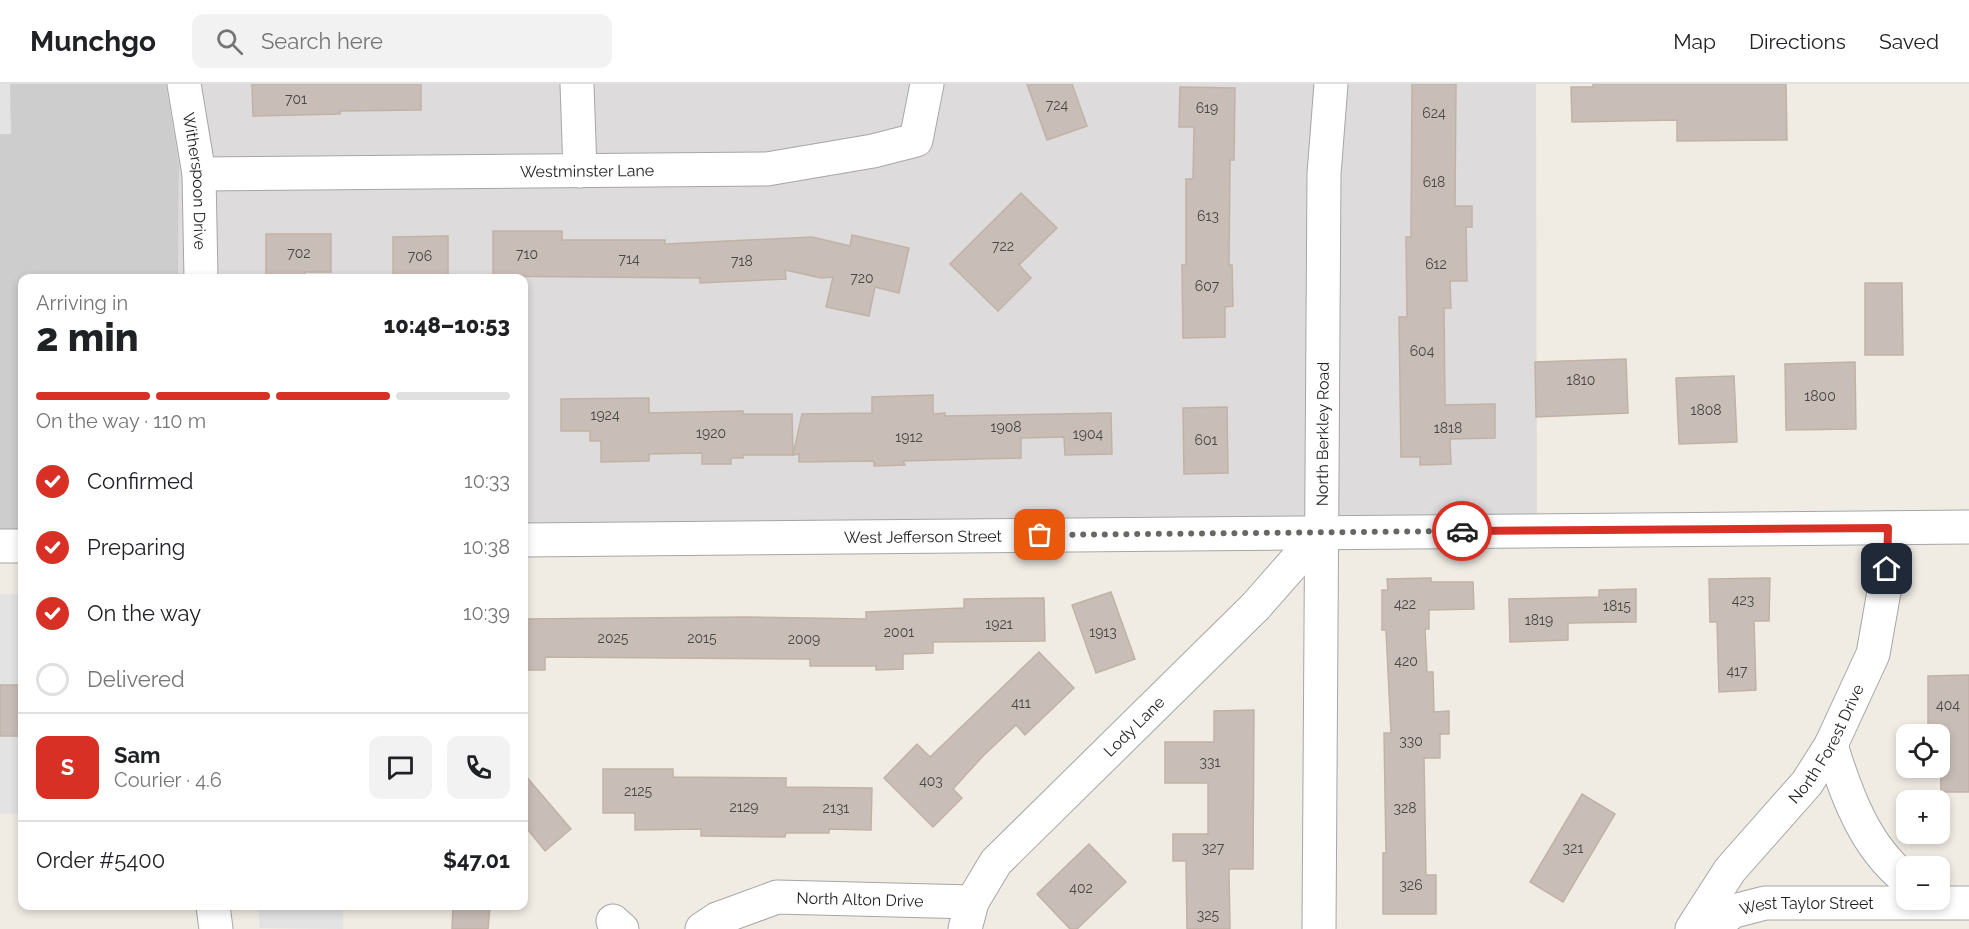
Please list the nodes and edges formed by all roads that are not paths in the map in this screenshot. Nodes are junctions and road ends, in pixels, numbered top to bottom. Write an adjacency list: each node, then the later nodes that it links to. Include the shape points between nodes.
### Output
1 (184, 84): 6 (street, Witherspoon Drive)
2 (577, 84): 5 (street)
3 (927, 84): 5 (street, Westminster Lane, via 916,140 767,169)
4 (1331, 84): 10 (street, North Berkley Road, via 1324,174)
5 (580, 171): 6 (street, Westminster Lane)
6 (199, 174): 7 (street, Witherspoon Drive)
7 (201, 274)
8 (1969, 527): 9 (street, West Jefferson Street)
9 (1888, 528): 10 (street, West Jefferson Street); 14 (street, North Forest Drive, via 1887,569 1873,654)
10 (1321, 532): 11 (street, West Jefferson Street); 18 (street, Lody Lane, via 1256,606 996,862); 21 (street, North Berkley Road)
11 (528, 540)
12 (0, 546): 13 (street)
13 (18, 546)
14 (1831, 745): 15 (street, via 1841,780 1868,837); 22 (street, North Forest Drive, via 1807,783 1730,870)
15 (1896, 871)
16 (1952, 902): 23 (street, West Taylor Street, via 1765,903 1734,911)
17 (214, 910): 19 (street)
18 (968, 916): 20 (street, North Alton Drive, via 777,897 717,919)
19 (216, 929)
20 (702, 929)
21 (1319, 929)
22 (1692, 929)
23 (1708, 929)

